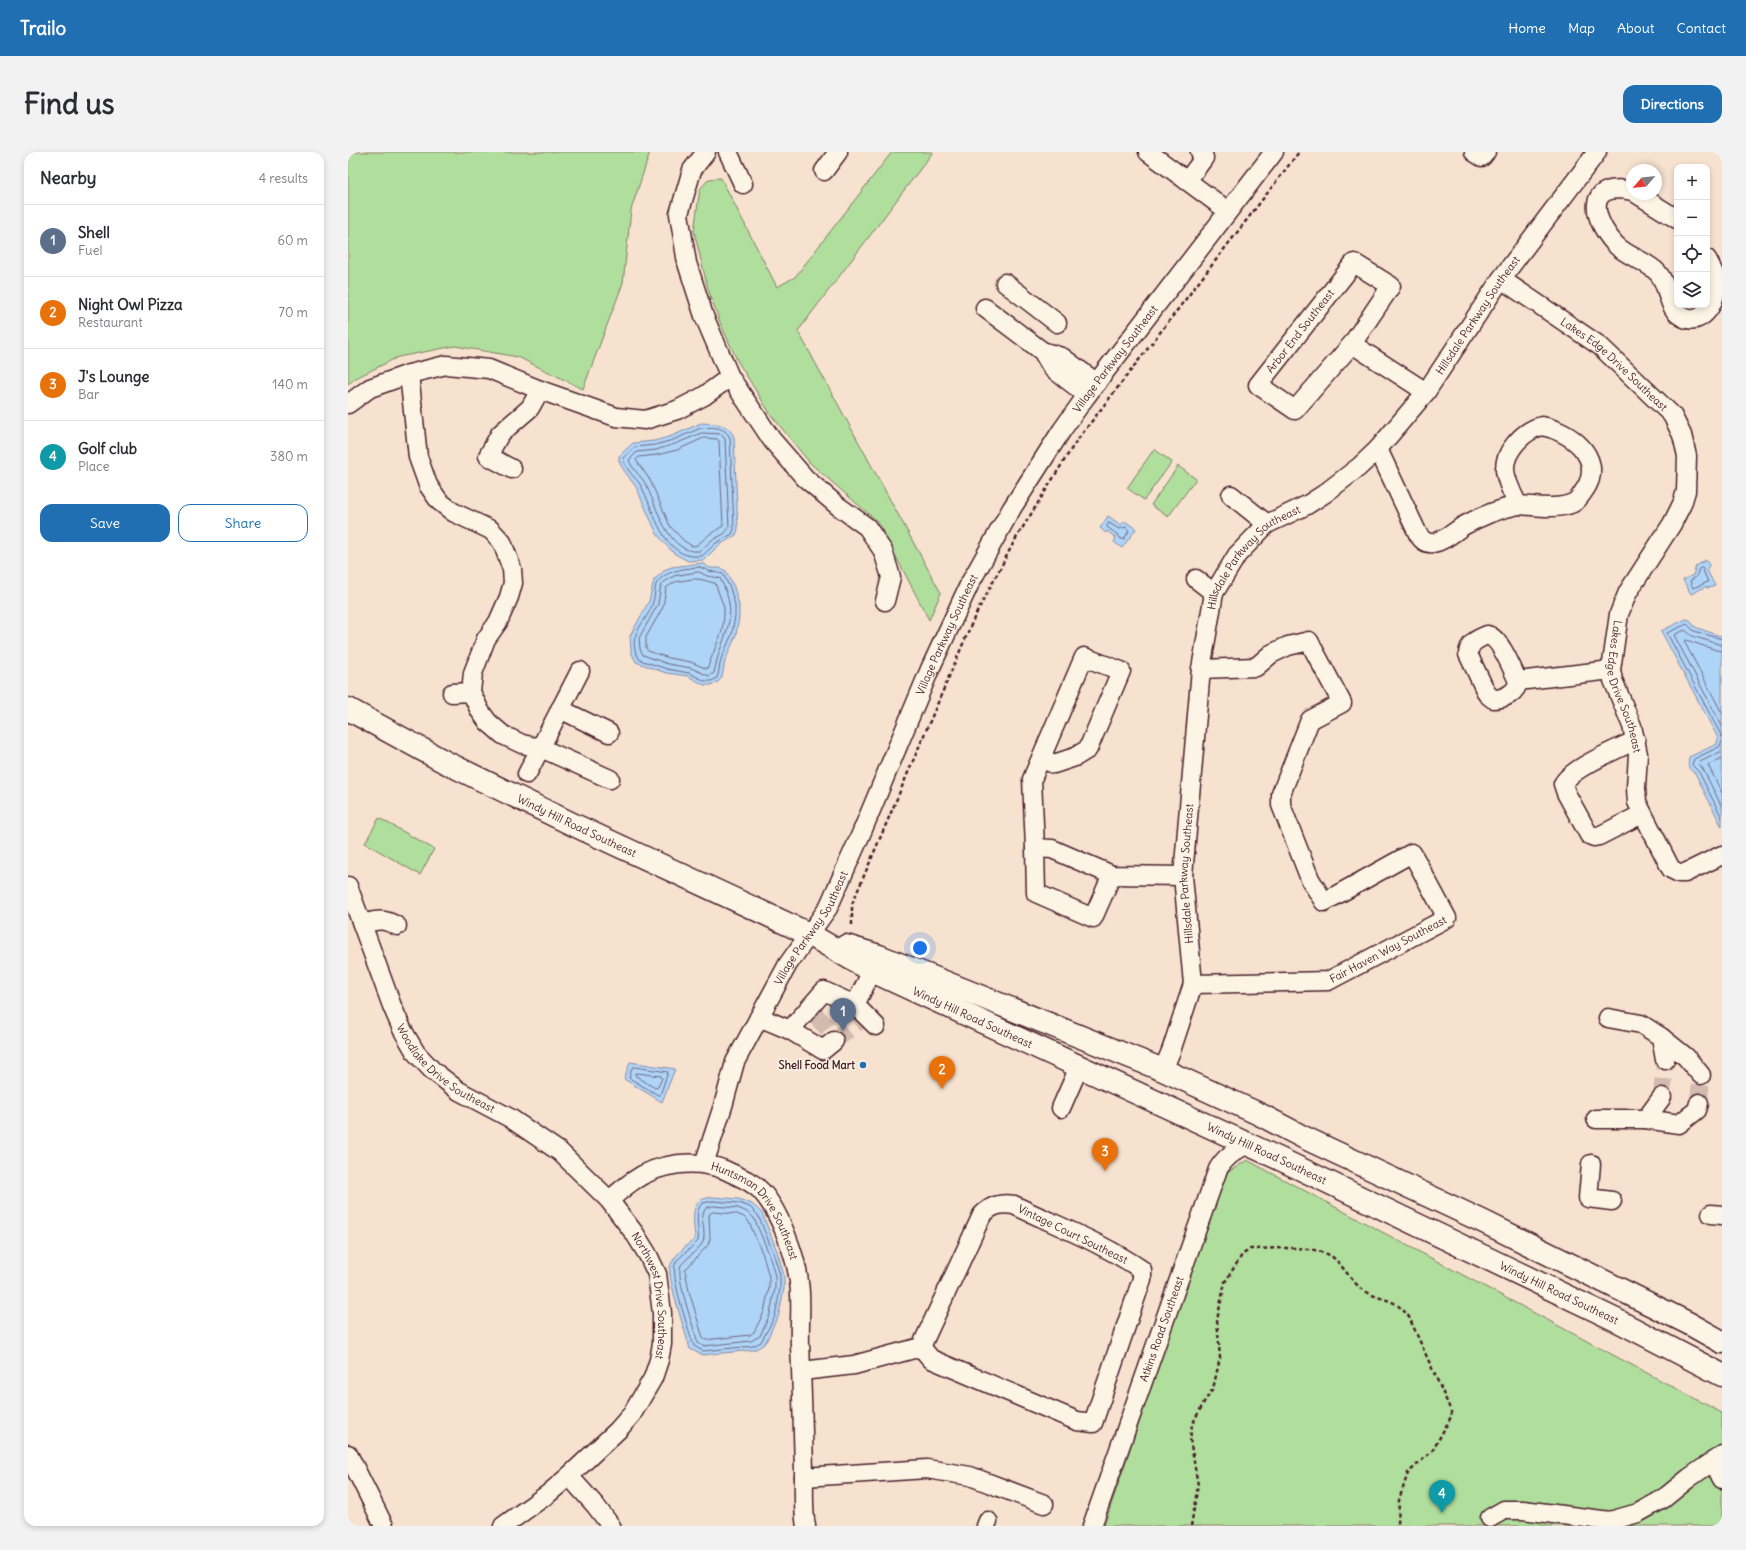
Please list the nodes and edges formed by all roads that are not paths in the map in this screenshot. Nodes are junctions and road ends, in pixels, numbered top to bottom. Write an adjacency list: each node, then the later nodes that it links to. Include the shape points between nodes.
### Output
1 (706, 152): 2 (street); 27 (street, via 692,170 679,214 687,263 704,316)
2 (722, 152)
3 (728, 152): 14 (street)
4 (838, 152): 11 (street)
5 (1148, 152): 13 (street)
6 (1200, 152): 13 (street, via 1204,158)
7 (1474, 152): 8 (street, via 1482,158)
8 (1486, 152)
9 (1597, 152): 12 (street, Hillsdale Parkway Southeast)
10 (1270, 155): 18 (street, Village Parkway Southeast)
11 (824, 171)
12 (1577, 180): 16 (street); 21 (street, Hillsdale Parkway Southeast)
13 (1187, 181): 18 (street)
14 (743, 184)
15 (1626, 190): 16 (street, via 1607,190)
16 (1599, 196): 20 (street, via 1598,215 1615,244 1660,274 1675,309 1684,317 1698,317 1713,304 1716,280)
17 (1647, 200): 19 (street)
18 (1228, 211): 28 (street, Village Parkway Southeast)
19 (1674, 217)
20 (1710, 266)
21 (1501, 279): 30 (street, Hillsdale Parkway Southeast); 41 (street, Lakes Edge Drive Southeast, via 1600,346 1672,415 1682,435 1687,456 1686,491 1672,524 1628,592 1622,606)
22 (1005, 283): 24 (street)
23 (985, 308): 28 (street, via 1042,352 1062,357)
24 (1057, 323)
25 (1352, 344): 25 (street, Arbor End Southeast, via 1295,410 1258,384 1354,263 1391,286); 30 (street)
26 (408, 374): 29 (street, via 446,365 489,369); 31 (street, via 370,388); 44 (street, via 418,457 428,485 440,501 453,512 491,530 502,542 512,569 509,597 498,622 486,639 473,673)
27 (730, 377): 29 (street, via 704,396 677,410 645,420 616,417); 39 (street, via 776,446 805,478 867,527 883,551 891,577)
28 (1092, 389): 62 (street, Village Parkway Southeast, via 1062,430 1012,508 970,583 930,669 828,908)
29 (540, 390): 33 (street, via 530,408 500,434 488,456)
30 (1426, 392): 32 (street, Hillsdale Parkway Southeast)
31 (348, 404)
32 (1378, 449): 35 (street, via 1421,540 1428,543 1443,539 1483,516); 36 (street, Hillsdale Parkway Southeast, via 1359,468 1324,494)
33 (512, 469)
34 (1231, 495): 36 (street)
35 (1518, 505): 35 (street, via 1565,506 1579,499 1591,478 1592,468 1588,456 1572,438 1560,431 1542,426 1535,427 1517,441 1506,460 1505,470)
36 (1267, 524): 38 (street, Hillsdale Parkway Southeast, via 1237,555)
37 (1196, 579): 38 (street)
38 (1214, 593): 40 (street, Hillsdale Parkway Southeast)
39 (885, 601)
40 (1201, 669): 58 (street, Hillsdale Parkway Southeast); 64 (street, Fair Haven Way Southeast, via 1256,667 1271,654 1288,646 1309,641 1342,703 1310,720 1281,794 1281,805 1310,879 1324,902 1412,853 1447,918 1328,981)
41 (1611, 670): 43 (street); 49 (street, Lakes Edge Drive Southeast)
42 (580, 672): 46 (street)
43 (1518, 681)
44 (471, 692): 45 (street); 50 (street, via 488,722 503,735 522,744)
45 (452, 693)
46 (560, 709): 48 (street); 50 (street)
47 (350, 714): 62 (main road, Windy Hill Road Southeast, via 572,824)
48 (609, 733)
49 (1636, 740): 54 (street, Lakes Edge Drive Southeast, via 1636,795); 54 (street, via 1566,777 1563,784 1588,835 1599,836)
50 (541, 748): 52 (street); 53 (street)
51 (1041, 758): 51 (street, via 1084,657 1121,671 1088,749 1075,757 1054,764); 55 (street, via 1032,779)
52 (527, 774)
53 (610, 779)
54 (1642, 814): 56 (street, Lakes Edge Drive Southeast, via 1671,869 1685,873)
55 (1035, 848): 57 (street, via 1052,850); 57 (street, via 1036,893 1093,918)
56 (1722, 855)
57 (1112, 875): 58 (street)
58 (1183, 876): 64 (street, Hillsdale Parkway Southeast)
59 (348, 886): 60 (street, Woodlake Drive Southeast)
60 (362, 924): 61 (street, via 387,920); 83 (street, Woodlake Drive Southeast, via 402,1030 416,1053 432,1070 459,1091 510,1118 560,1152)
61 (397, 926)
62 (809, 934): 63 (main road, Windy Hill Road Southeast); 65 (street, Village Parkway Southeast, via 788,964); 72 (main road, Windy Hill Road Southeast, via 886,959)
63 (872, 971): 67 (street, via 856,1013 824,991); 71 (main road, Windy Hill Road Southeast)
64 (1193, 984): 72 (street, Hillsdale Parkway Southeast)
65 (759, 1017): 67 (street); 80 (street, Village Parkway Southeast, via 735,1062)
66 (1608, 1018): 68 (street, via 1641,1024)
67 (803, 1032): 69 (street, via 823,1050)
68 (1661, 1037): 70 (street); 73 (street, via 1686,1057)
69 (834, 1041)
70 (1665, 1060)
71 (1079, 1067): 76 (street); 79 (main road, Windy Hill Road Southeast)
72 (1163, 1070): 82 (main road, Windy Hill Road Southeast)
73 (1701, 1075)
74 (1662, 1097): 78 (street)
75 (1699, 1103): 78 (street, via 1698,1110 1679,1124)
76 (1062, 1108)
77 (1596, 1119): 78 (street)
78 (1646, 1119)
79 (1248, 1144): 82 (main road, via 1269,1140 1360,1180); 90 (main road, Windy Hill Road Southeast, via 1618,1321); 102 (street, Atkins Road Southeast, via 1223,1160 1218,1169)
80 (704, 1164): 83 (street, Huntsman Drive Southeast, via 670,1165 651,1172 633,1180); 89 (street, Huntsman Drive Southeast, via 720,1168 760,1189 780,1218 797,1268)
81 (1591, 1164): 84 (street, via 1588,1198)
82 (1414, 1190): 85 (main road, Windy Hill Road Southeast)
83 (610, 1200): 93 (street, Northwest Drive Southeast, via 635,1234 657,1274 662,1313 662,1344 653,1378 632,1414)
84 (1612, 1201)
85 (1688, 1323): 86 (main road); 87 (main road, Windy Hill Road Southeast)
86 (1722, 1324)
87 (1722, 1342)
88 (921, 1347): 88 (street, Vintage Court Southeast, via 982,1215 993,1206 1002,1203 1014,1204 1130,1261 1142,1270 1142,1279 1093,1423 1076,1421 931,1359); 89 (street, via 854,1365)
89 (802, 1371): 94 (street)
90 (1722, 1375)
91 (348, 1454): 98 (street)
92 (1717, 1458): 95 (street); 97 (street, via 1663,1499 1638,1513 1610,1521 1523,1510 1504,1510)
93 (569, 1476): 99 (street, Northwest Drive Southeast); 100 (street)
94 (804, 1478): 96 (street, via 928,1469 970,1476); 101 (street)
95 (1722, 1479)
96 (1044, 1504)
97 (1490, 1518)
98 (384, 1526)
99 (503, 1526)
100 (611, 1526)
101 (806, 1526)
102 (1092, 1526)

